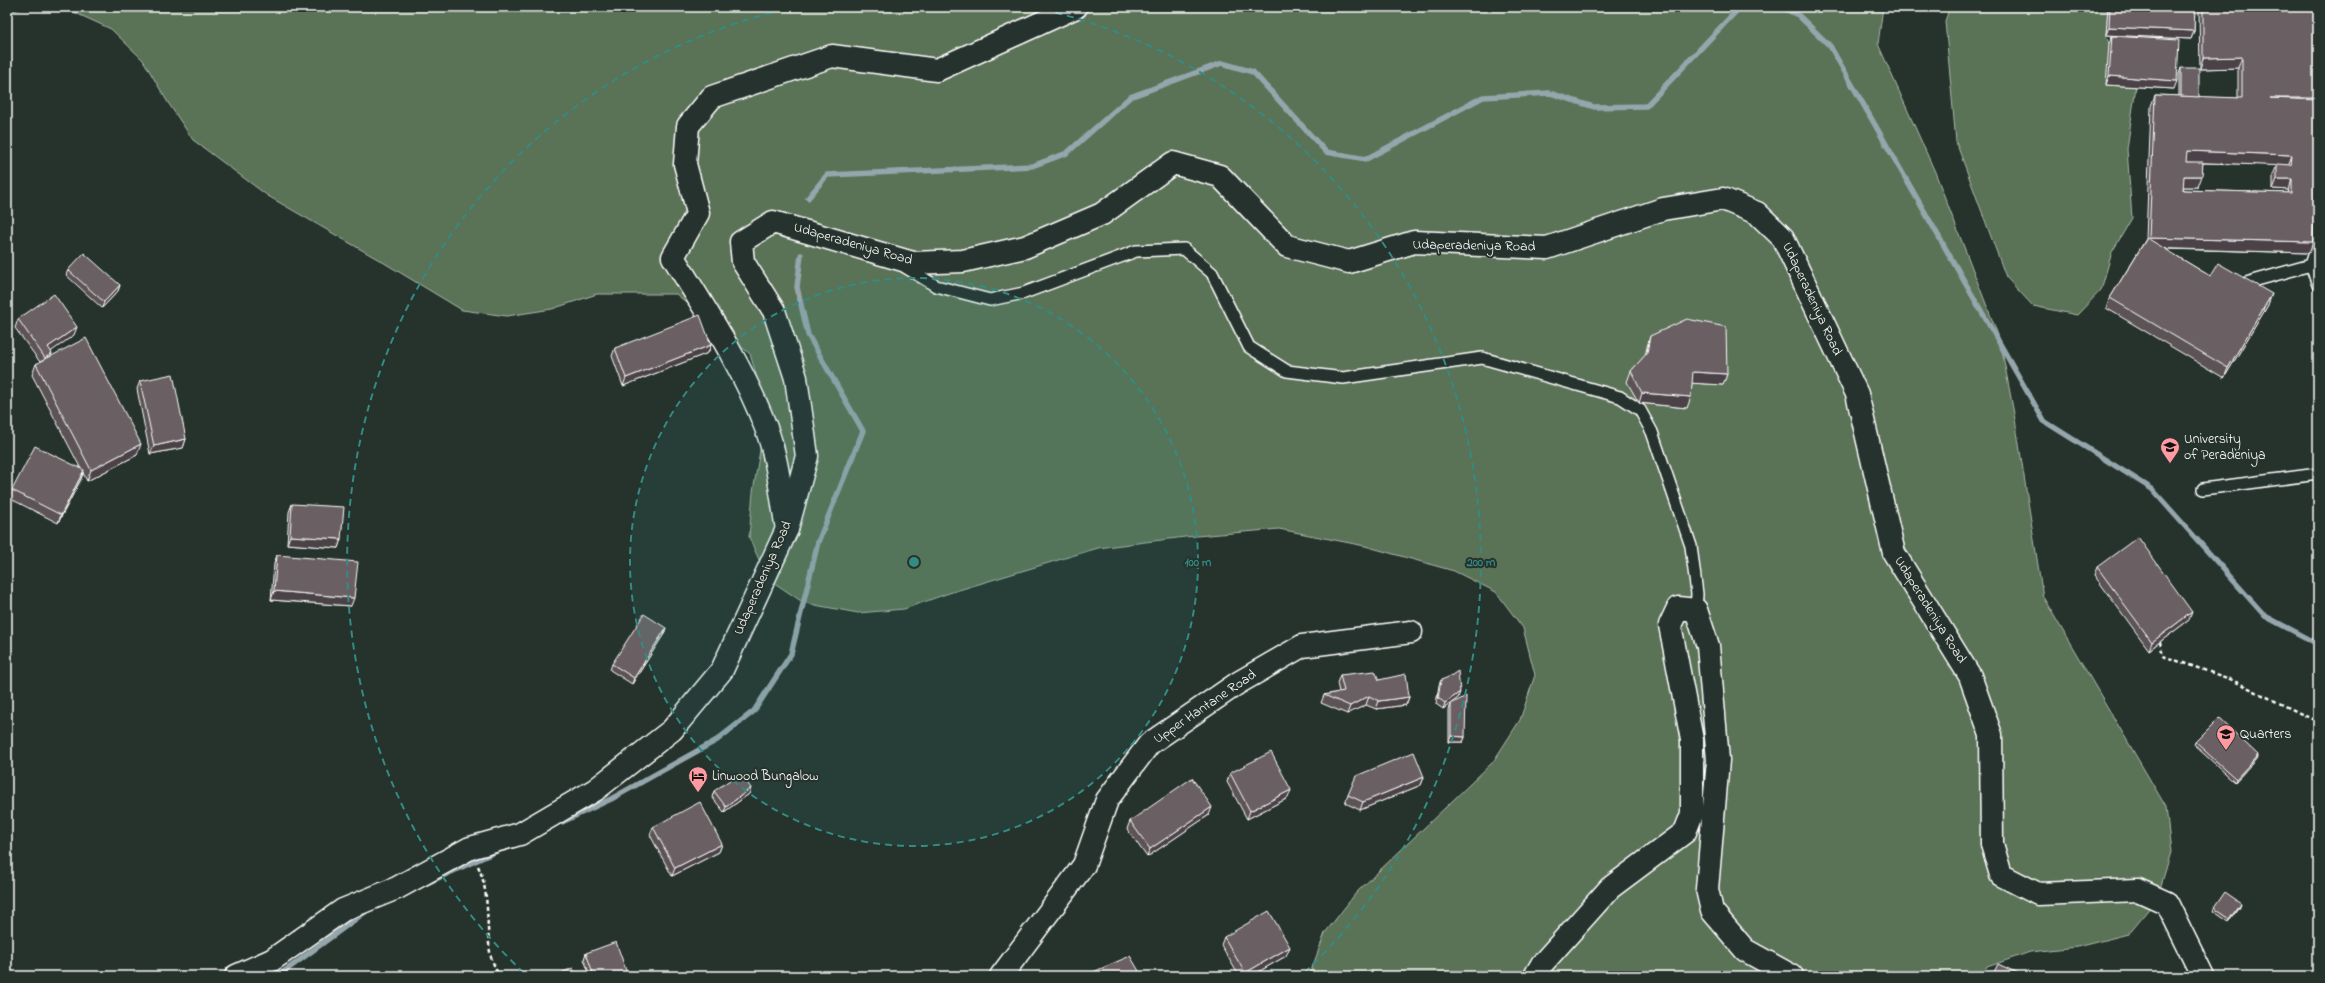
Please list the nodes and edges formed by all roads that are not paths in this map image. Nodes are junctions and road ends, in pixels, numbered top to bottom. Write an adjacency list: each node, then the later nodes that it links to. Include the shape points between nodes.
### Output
1 (1076, 7): 9 (street, via 937,70 832,56 712,97 688,126 685,164 698,212 673,257 724,340 766,428 780,484)
2 (2318, 243): 4 (lane)
3 (886, 255): 9 (street, Udaperadeniya Road, via 773,222 740,242 743,262 774,311 796,378 807,456); 10 (lane, via 936,286 990,300 1024,293 1136,251 1184,249 1212,273 1249,348 1287,371 1344,378 1482,358 1620,397 1640,410 1652,432 1691,546 1698,594); 16 (street, Udaperadeniya Road, via 912,263 963,261 1025,247 1102,214 1173,164 1220,176 1287,246 1349,262 1414,242 1547,248 1663,209 1723,200 1757,213 1783,238 1857,394 1894,553 1970,676 1991,735 1992,844 2001,875 2038,894 2138,890 2167,903)
4 (2311, 265): 5 (lane); 6 (lane)
5 (2246, 282)
6 (2318, 285)
7 (2318, 474): 8 (lane)
8 (2203, 489)
9 (787, 529): 12 (street, Udaperadeniya Road, via 722,670 672,730 595,790 520,834 470,848 397,888 342,910 272,960)
10 (1696, 610): 14 (street, via 1678,608 1670,625 1692,740 1692,814 1686,832 1610,888); 15 (street, via 1708,646 1718,760 1707,889 1712,911 1745,950)
11 (1411, 632): 13 (street, Upper Hantane Road, via 1302,646 1238,683 1149,744 1107,800 1084,865)
12 (236, 976)
13 (1001, 976)
14 (1534, 976)
15 (1792, 976)
16 (2203, 976)

